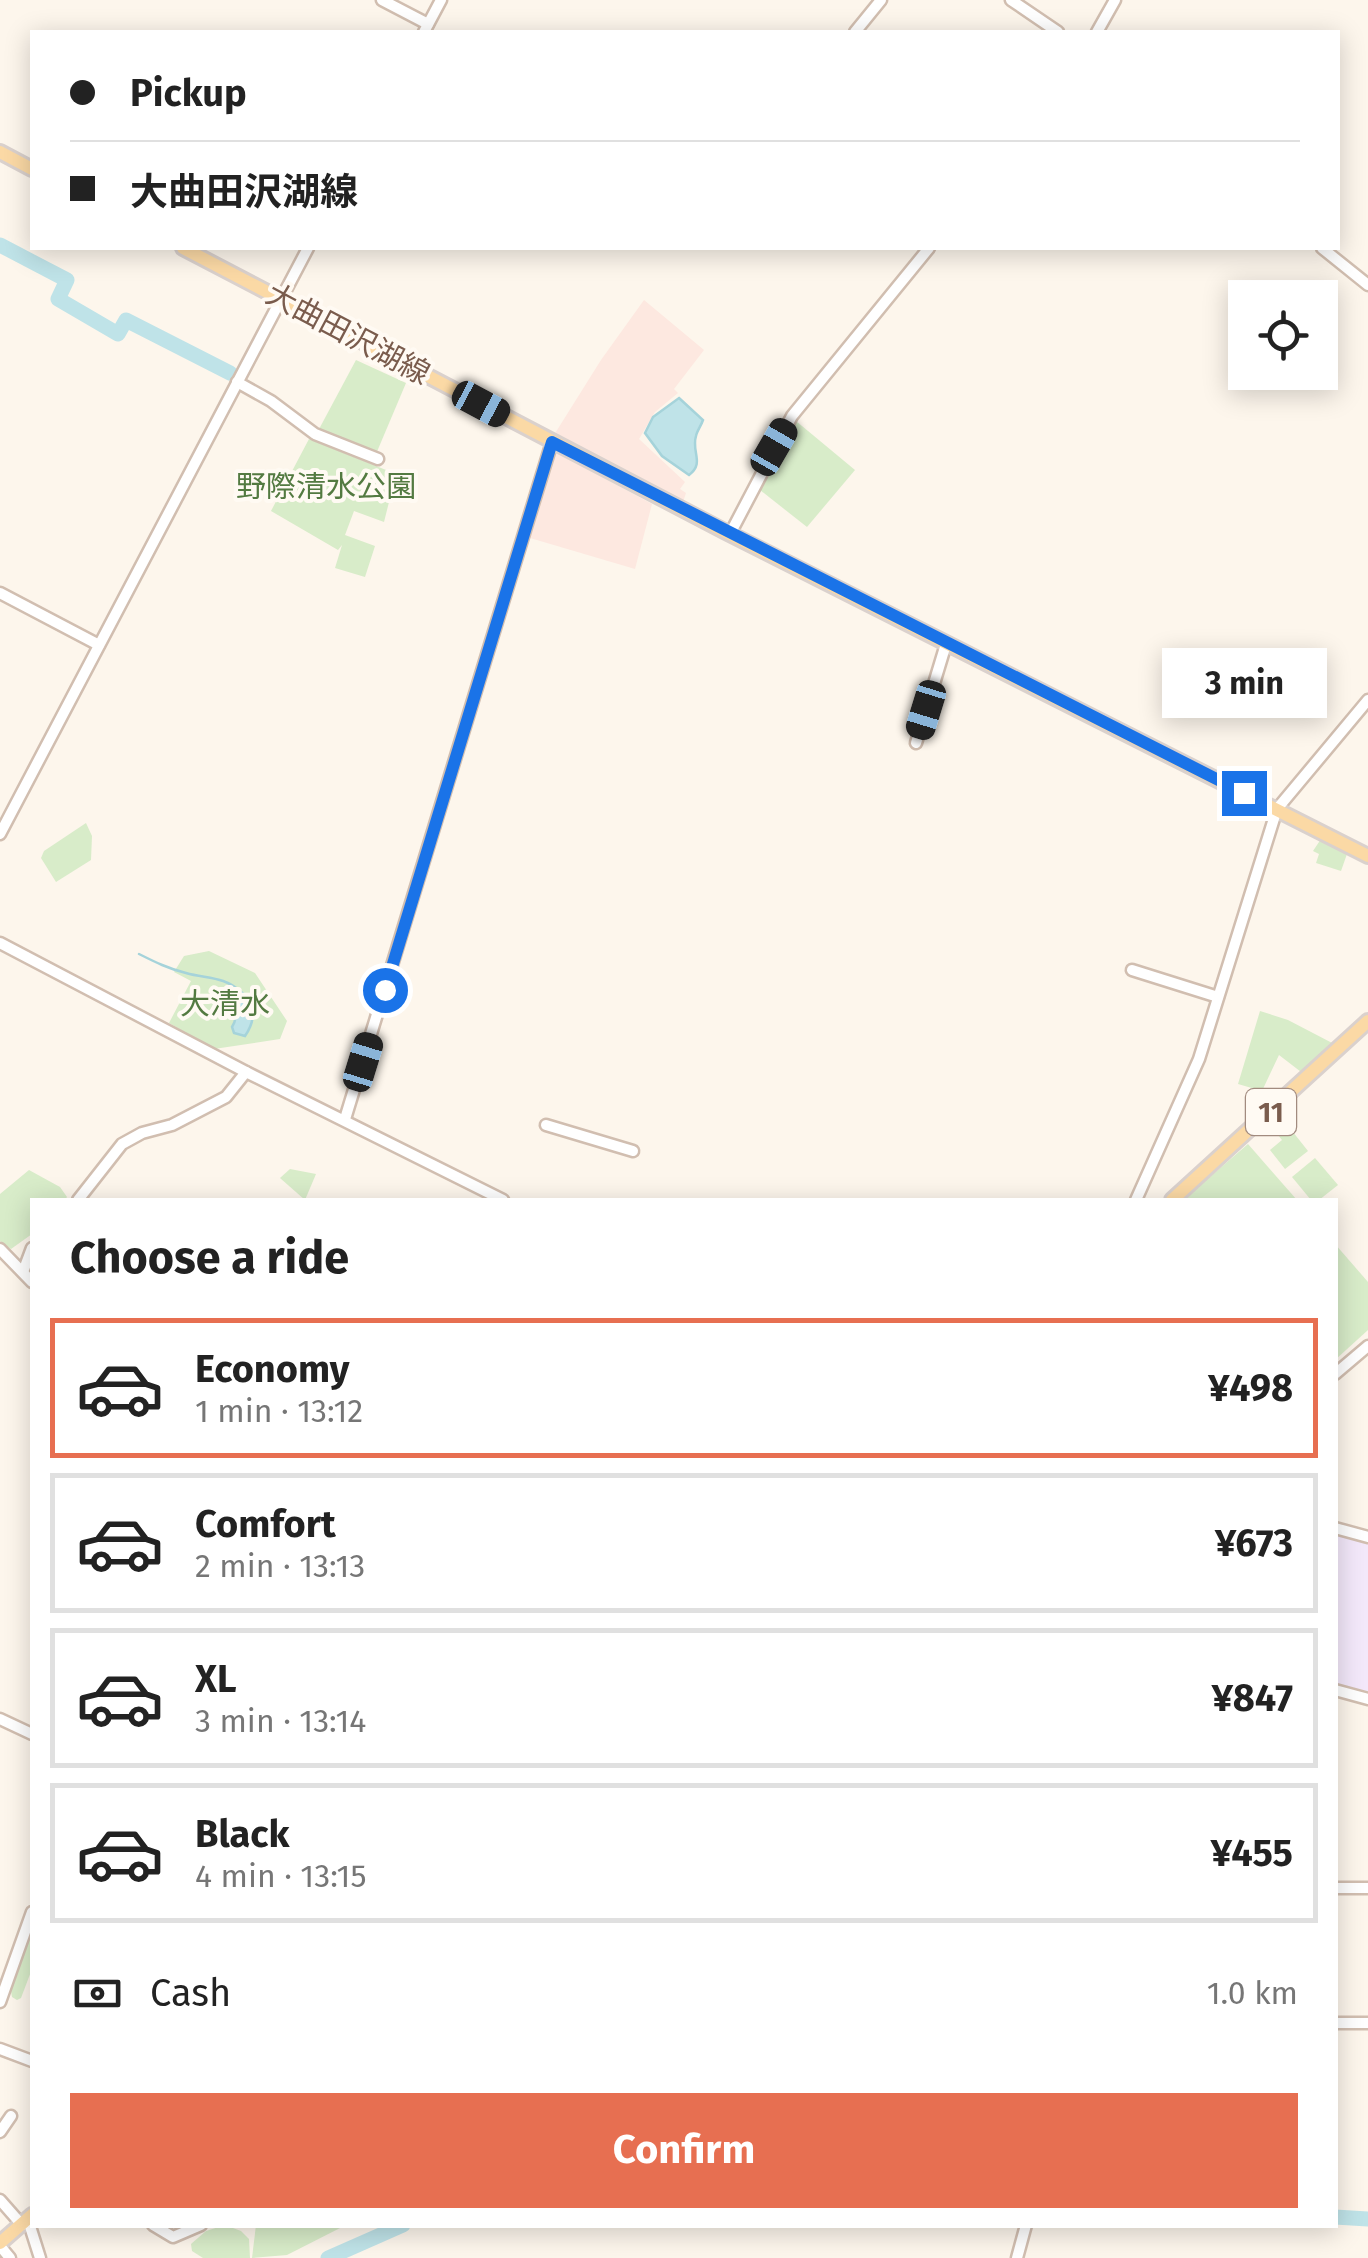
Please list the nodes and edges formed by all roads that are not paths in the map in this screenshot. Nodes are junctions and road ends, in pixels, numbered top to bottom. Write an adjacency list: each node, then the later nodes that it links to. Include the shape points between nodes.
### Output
1 (382, 0): 6 (street)
2 (441, 0): 6 (street)
3 (881, 0): 7 (street)
4 (1011, 0): 8 (street)
5 (1115, 0): 9 (street)
6 (426, 28)
7 (857, 30)
8 (1055, 30)
9 (1098, 30)
10 (0, 152): 11 (main road)
11 (30, 168)
12 (187, 250): 17 (main road, 大曲田沢湖線)
13 (307, 250): 17 (street)
14 (927, 250): 21 (street, via 792,416)
15 (1324, 250): 16 (street)
16 (1368, 285)
17 (281, 298): 18 (street); 19 (main road, 大曲田沢湖線)
18 (237, 382): 20 (street, via 315,434); 24 (street)
19 (552, 442): 21 (main road, 大曲田沢湖線); 35 (street)
20 (378, 459)
21 (730, 534): 23 (main road, 大曲田沢湖線)
22 (0, 593): 24 (street)
23 (946, 644): 26 (street); 27 (main road, 大曲田沢湖線)
24 (99, 645): 28 (street)
25 (1368, 700): 27 (street)
26 (916, 742)
27 (1277, 809): 29 (main road, 大曲田沢湖線); 32 (street)
28 (0, 834)
29 (1368, 856)
30 (0, 943): 34 (street)
31 (1132, 970): 32 (street)
32 (1218, 997): 40 (street, via 1199,1059)
33 (1368, 1021): 41 (main road, 11)
34 (246, 1072): 35 (street); 38 (street, via 226,1097 122,1144)
35 (345, 1120): 39 (street)
36 (546, 1125): 37 (street)
37 (634, 1151)
38 (80, 1198)
39 (499, 1198)
40 (1137, 1198)
41 (1174, 1198)
42 (0, 1249): 44 (street)
43 (30, 1253): 44 (street)
44 (23, 1272): 45 (street)
45 (30, 1280)
46 (1368, 1346): 47 (street)
47 (1338, 1371)
48 (1338, 1529): 49 (street)
49 (1368, 1537)
50 (1338, 1691): 51 (street)
51 (1368, 1700)
52 (0, 1719): 53 (street)
53 (30, 1733)
54 (1338, 1888): 55 (street)
55 (1368, 1888)
56 (30, 1918): 57 (street)
57 (0, 2002)
58 (1338, 2023): 59 (street)
59 (1368, 2023)
60 (0, 2049): 61 (street)
61 (30, 2060)
62 (11, 2116): 63 (street)
63 (0, 2132)
64 (0, 2200): 65 (street)
65 (27, 2220): 69 (main road); 71 (street)
66 (158, 2228): 67 (street, via 173,2237)
67 (194, 2228)
68 (1025, 2228): 72 (street)
69 (0, 2245): 70 (street)
70 (10, 2258)
71 (40, 2258)
72 (1017, 2258)

